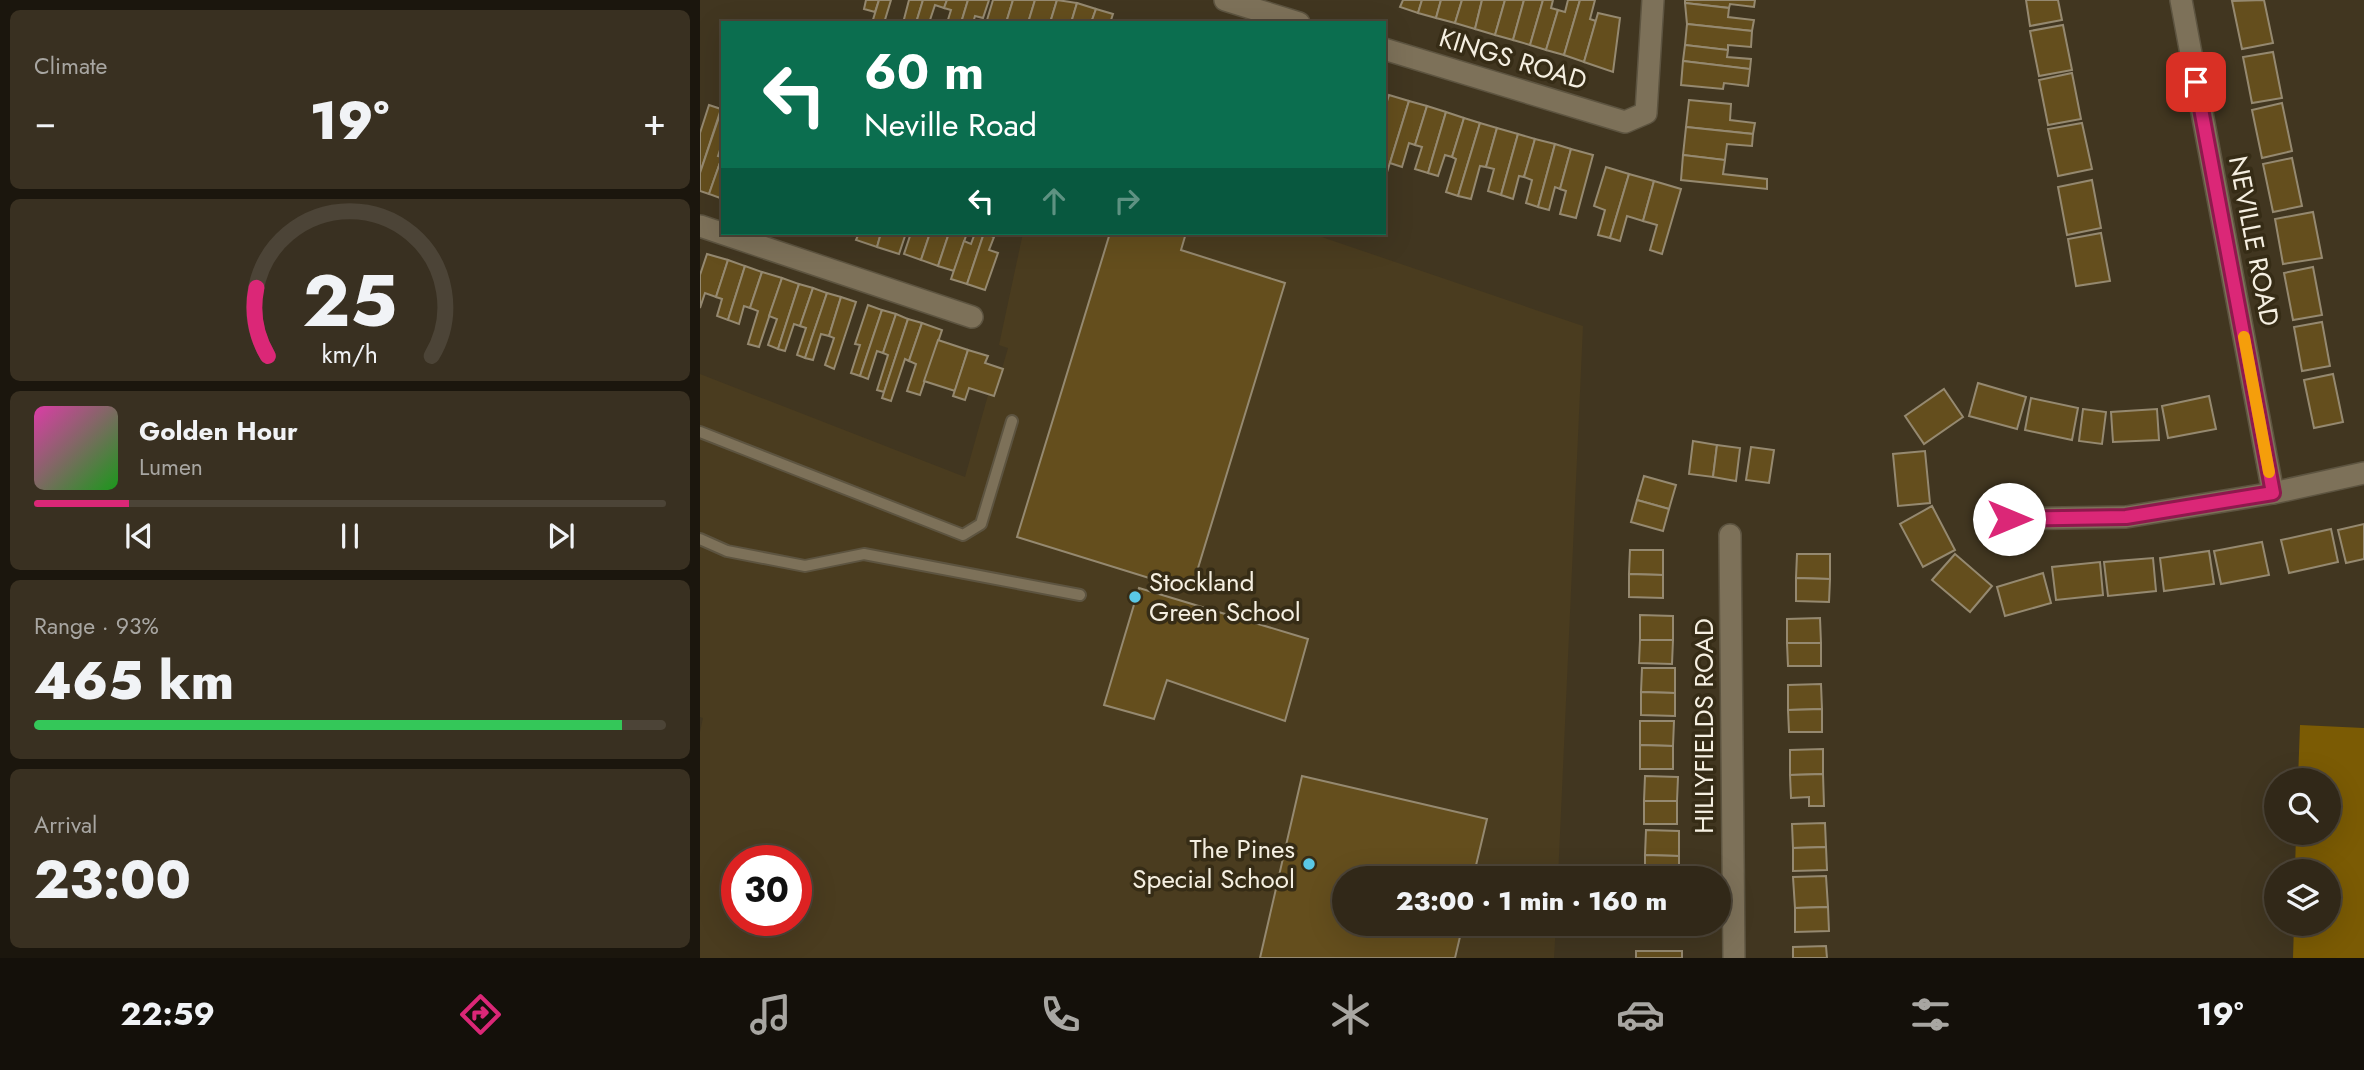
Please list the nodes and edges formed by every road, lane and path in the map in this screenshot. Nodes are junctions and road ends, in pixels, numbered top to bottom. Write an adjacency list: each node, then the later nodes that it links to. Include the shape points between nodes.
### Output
1 (1225, 0): 4 (street)
2 (1653, 0): 5 (street, KINGS ROAD, via 1646,113 1625,122)
3 (2180, 0): 13 (street, NEVILLE ROAD)
4 (1293, 21)
5 (1386, 50)
6 (700, 226): 7 (street)
7 (721, 233)
8 (727, 235): 9 (street)
9 (972, 317)
10 (1012, 421): 11 (lane, via 981,524 963,535)
11 (700, 432)
12 (2364, 473): 13 (street)
13 (2273, 493): 14 (street, via 2126,517)
14 (2009, 519)
15 (1730, 535): 18 (street, HILLYFIELDS ROAD)
16 (700, 539): 17 (lane, via 727,551 805,566 864,554)
17 (1080, 595)
18 (1734, 958)

